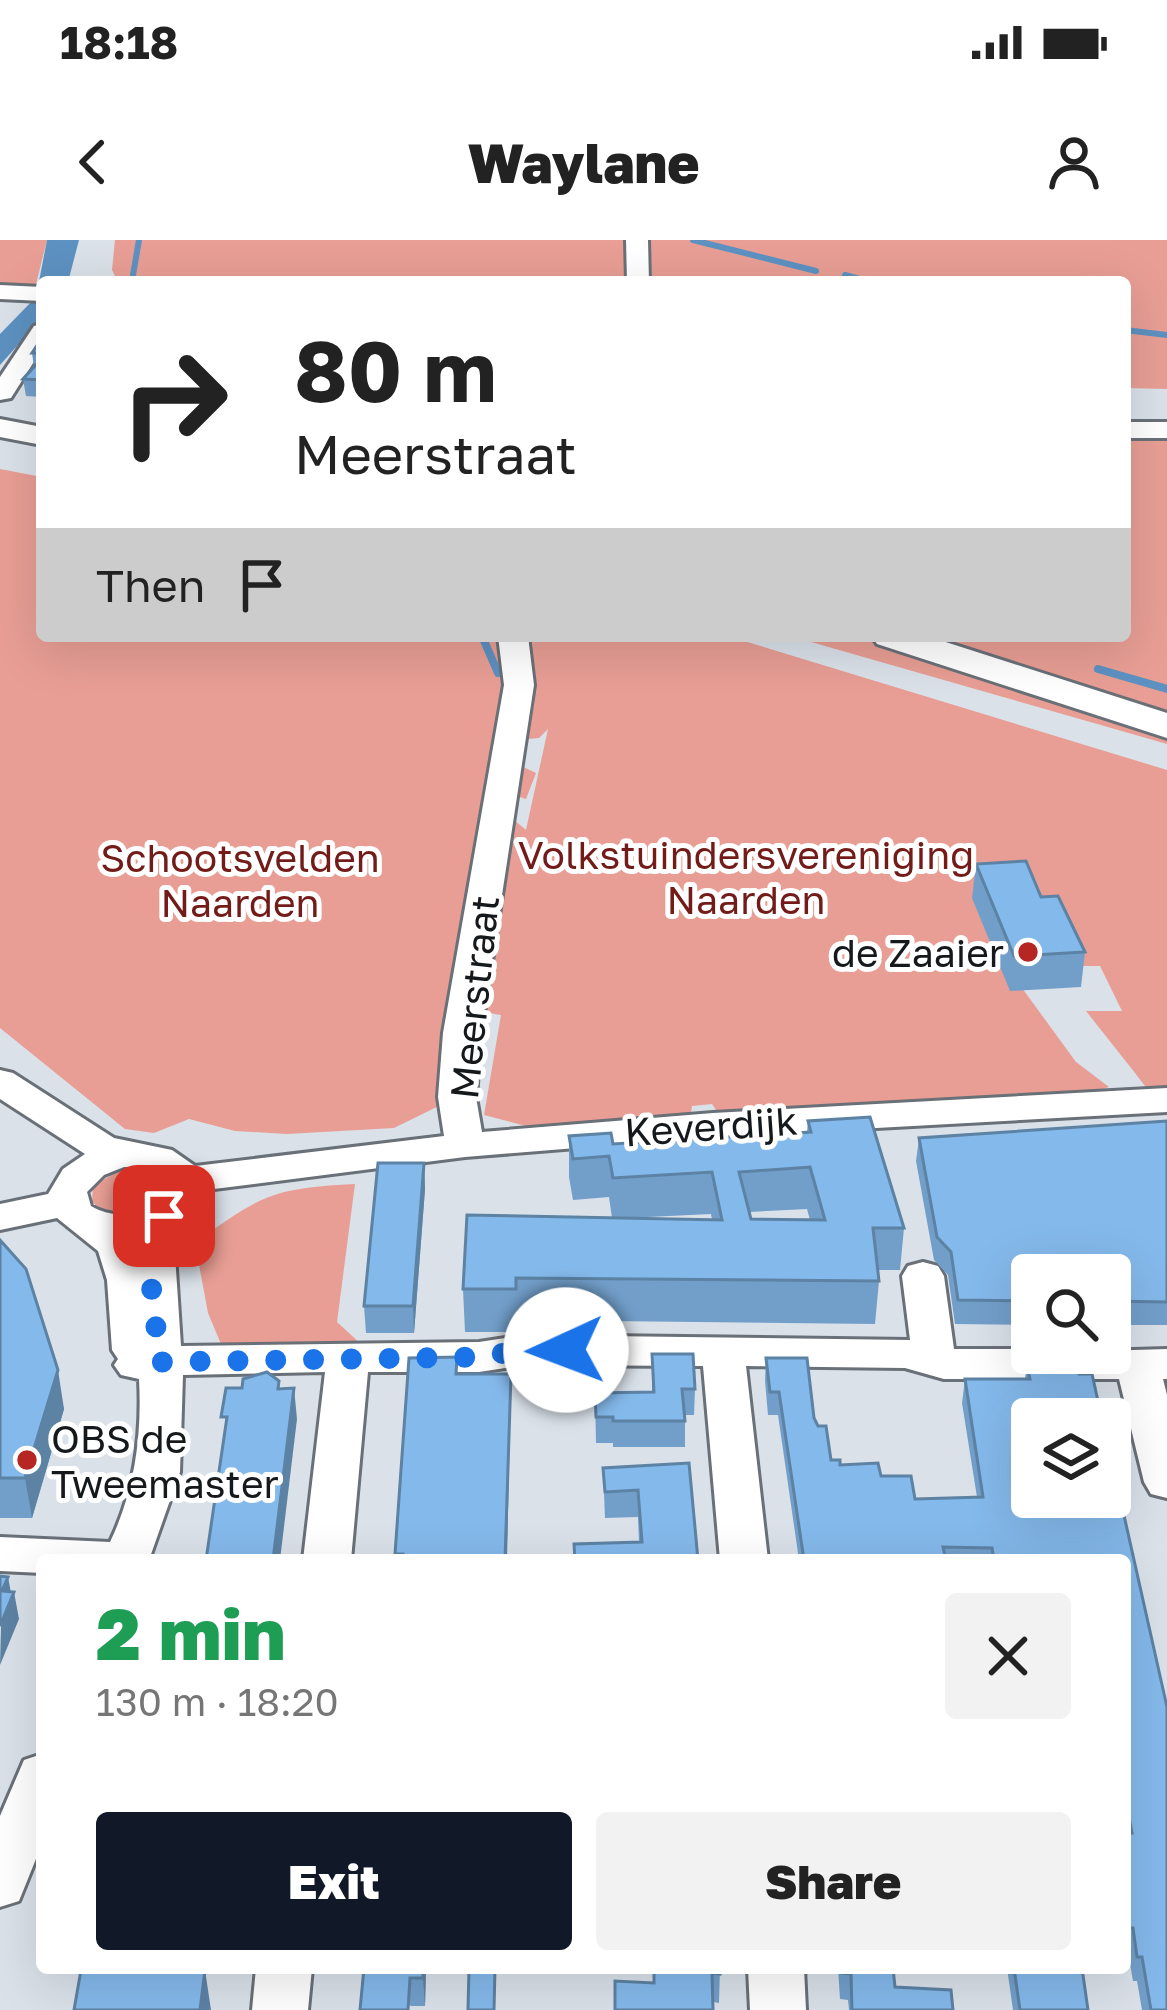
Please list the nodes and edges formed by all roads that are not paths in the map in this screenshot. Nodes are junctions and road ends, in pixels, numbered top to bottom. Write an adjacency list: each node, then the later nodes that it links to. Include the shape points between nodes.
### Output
1 (637, 240): 2 (street)
2 (638, 276)
3 (0, 292): 4 (street)
4 (35, 293)
5 (36, 340): 6 (street)
6 (2, 393)
7 (0, 428): 10 (main road)
8 (1131, 430): 9 (street)
9 (1167, 430)
10 (36, 435)
11 (514, 642): 17 (street, Meerstraat, via 519,685 462,1033 457,1097)
12 (908, 642): 13 (main road)
13 (1167, 726)
14 (0, 1082): 16 (street)
15 (1167, 1100): 17 (street, Keverdijk)
16 (33, 1109): 18 (street, via 95,1147); 20 (street, via 70,1159)
17 (465, 1145): 19 (street, Keverdijk)
18 (125, 1155): 19 (street, via 164,1160); 20 (street, via 100,1161)
19 (175, 1198): 20 (street, Keverdijk, via 131,1227); 26 (street, via 152,1251)
20 (78, 1203): 21 (street); 26 (street, via 123,1253)
21 (0, 1217)
22 (923, 1276): 25 (street)
23 (723, 1352): 24 (street); 25 (street, via 905,1353); 32 (street)
24 (347, 1358): 26 (street); 31 (street)
25 (934, 1362): 27 (street)
26 (148, 1364): 30 (street, via 161,1454 150,1513)
27 (1152, 1364): 28 (street)
28 (1167, 1482)
29 (0, 1554): 33 (street)
30 (128, 1554)
31 (328, 1554)
32 (743, 1554)
33 (36, 1556)
34 (36, 1789): 35 (street)
35 (5, 1860)
36 (283, 1974): 38 (street)
37 (776, 1974): 39 (street)
38 (280, 2010)
39 (778, 2010)

